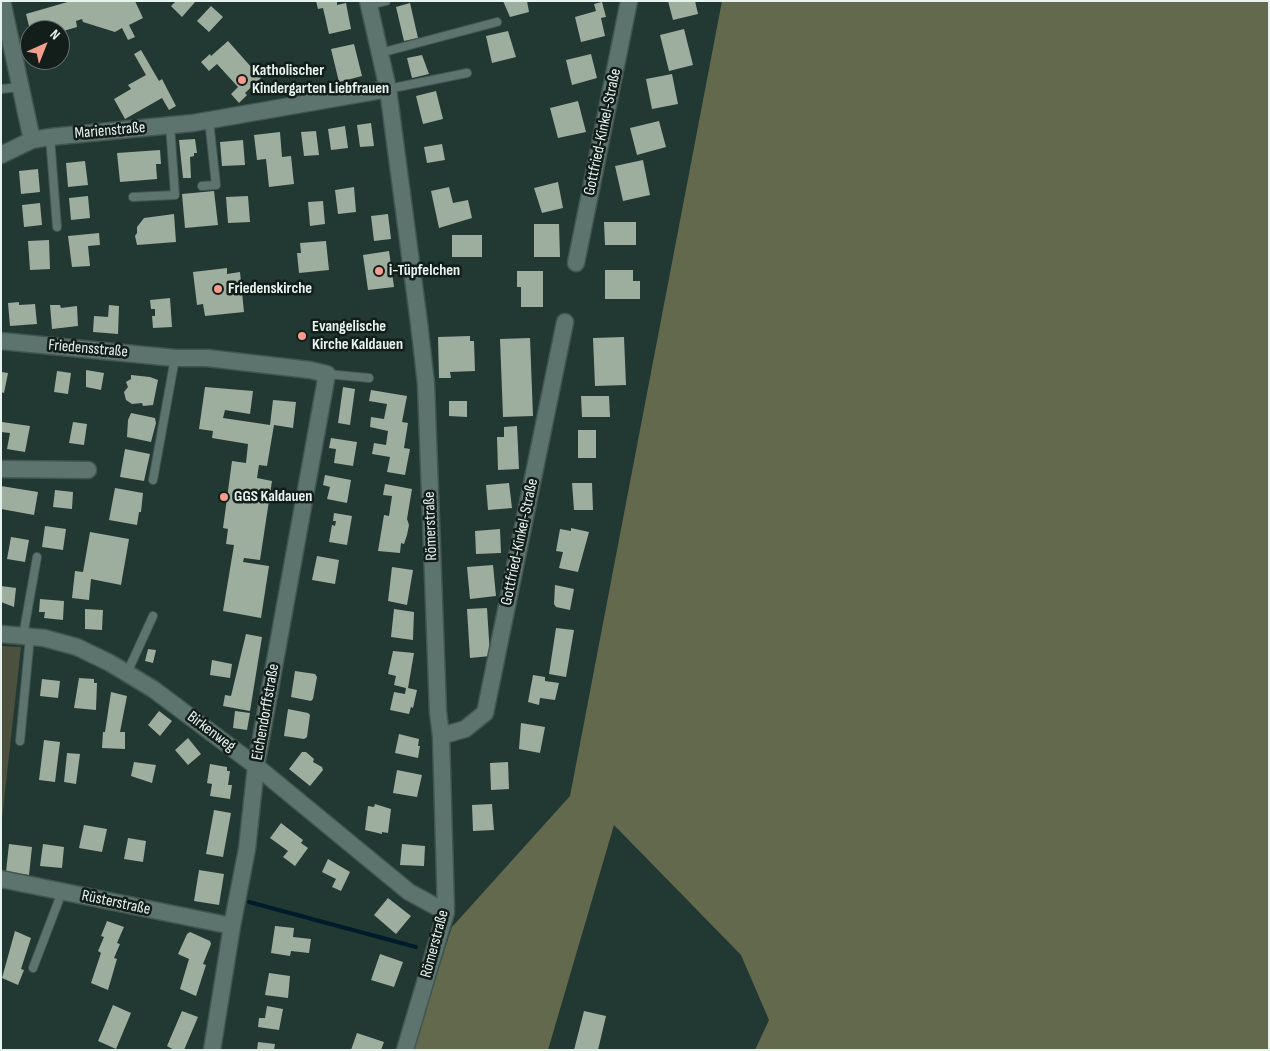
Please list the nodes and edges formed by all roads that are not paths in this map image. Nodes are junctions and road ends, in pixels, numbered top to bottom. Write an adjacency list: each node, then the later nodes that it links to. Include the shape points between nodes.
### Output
1 (2, 1): 8 (street)
2 (386, 1): 4 (lane)
3 (629, 1): 19 (street, Gottfried-Kinkel-Straße)
4 (368, 3): 6 (street, Römerstraße)
5 (497, 22): 6 (lane)
6 (380, 53): 10 (street, Römerstraße)
7 (466, 72): 10 (lane)
8 (20, 87): 9 (lane); 14 (street)
9 (1, 89)
10 (388, 89): 11 (street, Marienstraße); 33 (street, Römerstraße, via 426,384)
11 (209, 120): 12 (street, Marienstraße); 16 (lane, via 216,185)
12 (170, 125): 13 (street, Marienstraße); 17 (lane, via 176,195)
13 (50, 136): 14 (street, Marienstraße); 18 (lane)
14 (32, 140): 15 (street, Marienstraße)
15 (1, 155)
16 (202, 186)
17 (133, 197)
18 (58, 227)
19 (576, 263)
20 (565, 322): 33 (street, Gottfried-Kinkel-Straße, via 485,713 465,729)
21 (1, 341): 22 (street, Friedensstraße)
22 (174, 358): 23 (street, Friedensstraße, via 207,358); 27 (lane)
23 (326, 374): 24 (lane); 35 (street, Eichendorffstraße)
24 (369, 378)
25 (1, 469): 26 (street)
26 (88, 470)
27 (153, 480)
28 (37, 557): 31 (lane)
29 (153, 616): 32 (lane)
30 (1, 634): 31 (street, Birkenweg)
31 (27, 637): 32 (street, Birkenweg, via 77,647); 34 (lane)
32 (127, 673): 35 (street, Birkenweg)
33 (441, 736): 38 (street, Römerstraße)
34 (20, 742)
35 (256, 766): 38 (street, Birkenweg, via 409,892); 39 (street, Eichendorffstraße, via 247,849)
36 (1, 879): 37 (street, Rüsterstraße)
37 (62, 892): 39 (street, Rüsterstraße); 40 (lane)
38 (446, 912): 42 (street, Römerstraße)
39 (232, 926): 41 (street, Eichendorffstraße)
40 (33, 968)
41 (212, 1050)
42 (405, 1050)

